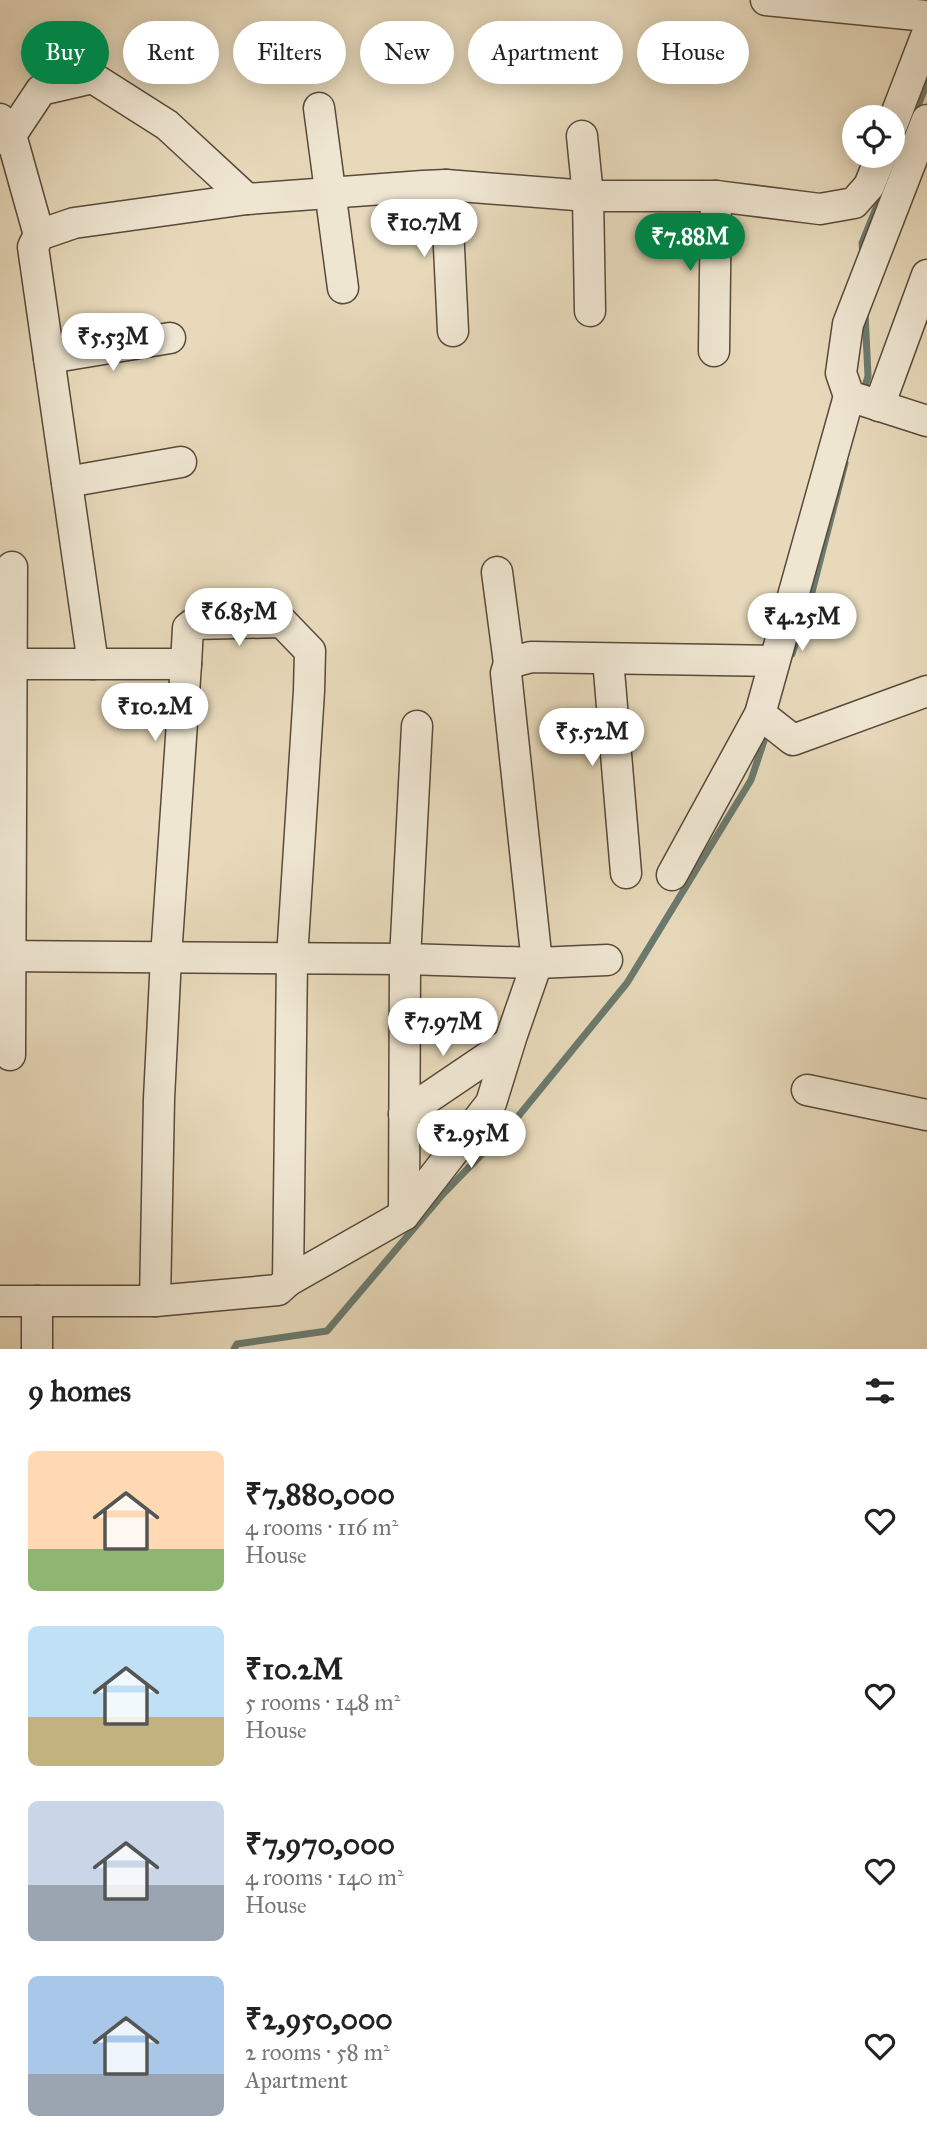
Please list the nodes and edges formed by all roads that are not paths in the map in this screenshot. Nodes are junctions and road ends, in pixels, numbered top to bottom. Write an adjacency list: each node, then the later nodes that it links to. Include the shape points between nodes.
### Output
1 (766, 0): 2 (street)
2 (927, 16)
3 (927, 34): 4 (street)
4 (900, 105)
5 (319, 108): 11 (street)
6 (927, 120): 23 (street, via 848,324 841,373)
7 (4, 131): 14 (street, via 41,90 93,78 167,125); 15 (street)
8 (582, 136): 12 (street)
9 (876, 168): 13 (street, via 855,204 839,207 820,209)
10 (446, 186): 11 (street); 12 (street); 19 (street)
11 (330, 195): 14 (street); 17 (street)
12 (587, 196): 13 (street); 18 (street)
13 (716, 196): 21 (street)
14 (247, 200): 15 (street, via 74,223)
15 (39, 235): 22 (street, via 33,247)
16 (927, 275): 24 (street)
17 (343, 288)
18 (590, 311)
19 (453, 331)
20 (170, 338): 22 (street)
21 (714, 351)
22 (49, 358): 27 (street)
23 (849, 396): 24 (street); 31 (street)
24 (879, 406): 25 (street)
25 (927, 421)
26 (181, 462): 27 (street)
27 (67, 482): 34 (street)
28 (12, 567): 33 (street)
29 (497, 572): 32 (street)
30 (608, 659): 31 (street); 32 (street, via 531,657); 39 (street)
31 (773, 661): 37 (street)
32 (509, 663): 46 (street, via 506,673)
33 (7, 664): 34 (street); 41 (street)
34 (93, 664): 35 (street)
35 (186, 664): 42 (street); 43 (street, via 188,628 193,624 282,622 310,651)
36 (927, 691): 37 (street, via 793,740)
37 (760, 714): 40 (street)
38 (417, 726): 44 (street)
39 (626, 873)
40 (672, 875)
41 (6, 956): 42 (street); 48 (street)
42 (166, 957): 43 (street); 56 (street)
43 (292, 958): 44 (street); 53 (street)
44 (405, 959): 46 (street); 50 (street)
45 (607, 960): 46 (street)
46 (537, 963): 47 (street)
47 (509, 1044): 50 (street); 52 (street, via 491,1103)
48 (10, 1055)
49 (807, 1090): 51 (street)
50 (404, 1114): 52 (street)
51 (927, 1115)
52 (404, 1215): 53 (street)
53 (288, 1281): 56 (street, via 278,1290)
54 (0, 1301): 55 (street)
55 (37, 1301): 56 (street); 57 (street)
56 (155, 1301)
57 (37, 1349)

